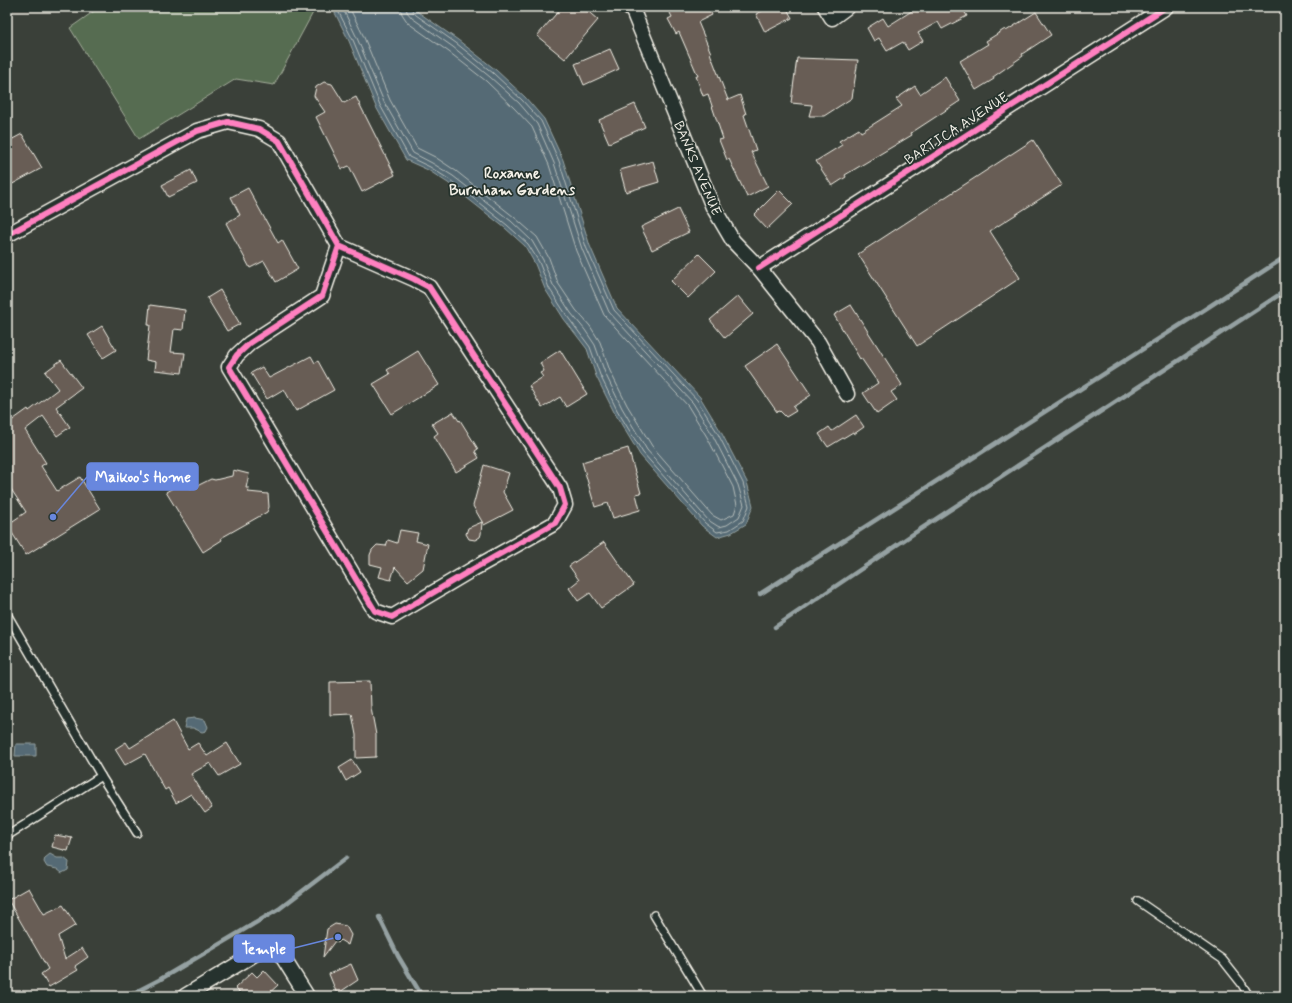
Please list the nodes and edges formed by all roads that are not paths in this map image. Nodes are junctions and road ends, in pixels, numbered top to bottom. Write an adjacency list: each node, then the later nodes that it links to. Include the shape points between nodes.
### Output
1 (825, 7): 2 (street, via 832,18)
2 (847, 7)
3 (1166, 7): 7 (street, BARTICA AVENUE)
4 (632, 8): 7 (street, BANKS AVENUE, via 713,207 733,241)
5 (7, 235): 6 (street, via 197,131 228,122 259,129 279,140)
6 (339, 246): 6 (street, via 322,296 250,343 229,367 375,611 392,617 555,523 565,505 560,488 429,287)
7 (759, 268): 8 (street, BANKS AVENUE, via 818,342)
8 (847, 394)
9 (7, 614): 10 (lane)
10 (101, 776): 11 (lane); 12 (lane)
11 (137, 833)
12 (7, 836)
13 (1138, 901): 18 (lane, via 1222,959)
14 (654, 915): 17 (lane)
15 (185, 996): 16 (street, via 275,945)
16 (307, 996)
17 (703, 996)
18 (1249, 996)

